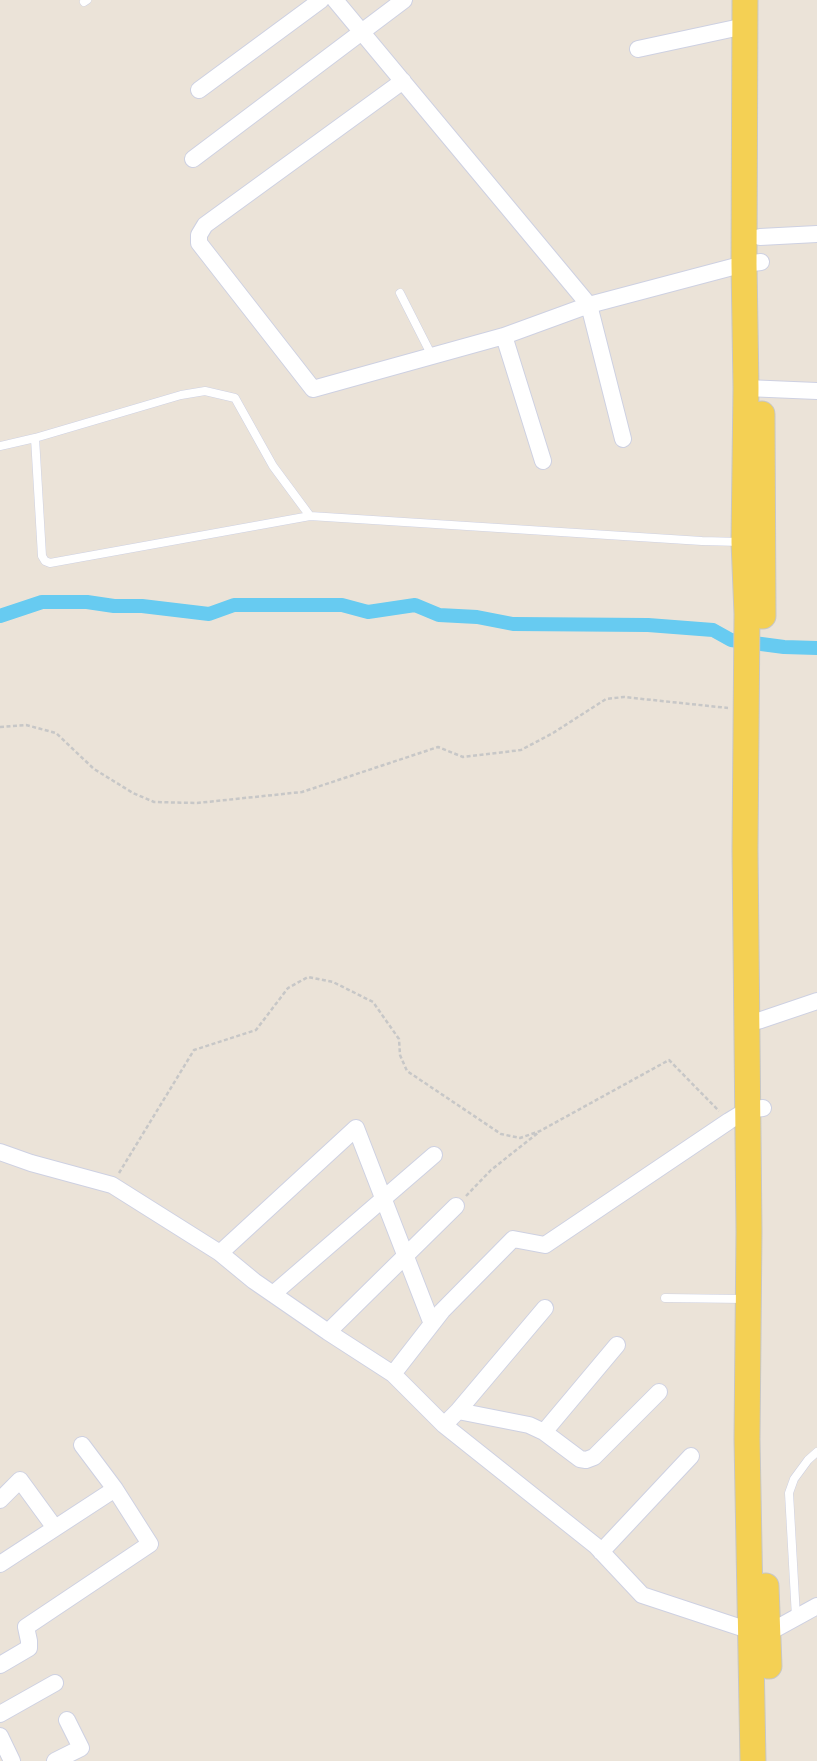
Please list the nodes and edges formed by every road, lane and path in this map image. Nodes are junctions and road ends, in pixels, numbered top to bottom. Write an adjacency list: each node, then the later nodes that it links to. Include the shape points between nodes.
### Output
1 (321, 0): 10 (street)
2 (335, 0): 7 (street)
3 (404, 0): 7 (street)
4 (745, 0): 6 (main road)
5 (761, 0): 13 (main road)
6 (745, 26): 8 (street); 14 (main road)
7 (360, 32): 9 (street); 11 (street)
8 (638, 49)
9 (403, 81): 16 (street); 18 (street, via 206,225 199,235 199,243 313,389)
10 (199, 90)
11 (193, 159)
12 (817, 234): 13 (street)
13 (760, 237): 14 (main road)
14 (752, 263): 16 (street); 19 (main road)
15 (400, 293): 18 (lane)
16 (589, 305): 17 (street); 22 (street)
17 (504, 336): 18 (street); 24 (street)
18 (432, 356)
19 (754, 388): 20 (street); 26 (main road)
20 (817, 391)
21 (35, 438): 23 (lane); 25 (lane, via 181,395 205,391 222,394 235,398 273,466); 25 (lane, via 42,556 50,563)
22 (624, 438)
23 (0, 446)
24 (543, 462)
25 (310, 516): 26 (lane)
26 (754, 542): 27 (main road)
27 (752, 694): 28 (path, via 606,699 521,750 463,757 438,747 302,792 197,803 154,802 133,793 94,769 56,733 26,726); 30 (main road)
28 (0, 727)
29 (817, 1000): 30 (street)
30 (753, 1022): 31 (main road)
31 (746, 1113): 32 (path, via 669,1060); 42 (main road); 44 (street, via 545,1245 513,1239); 62 (main road, via 765,1231 764,1545)
32 (540, 1131): 35 (path, via 520,1138 501,1134 407,1071 400,1055 399,1039 373,1002 333,982 308,977 288,988 256,1030 194,1050); 37 (path, via 492,1170)
33 (0, 1152): 35 (street)
34 (434, 1155): 36 (street)
35 (112, 1185): 38 (street)
36 (384, 1200): 38 (street, via 356,1128); 39 (street); 40 (street)
37 (456, 1206): 39 (street)
38 (220, 1253): 40 (street)
39 (405, 1256): 44 (street); 45 (street)
40 (273, 1294): 45 (street)
41 (665, 1298): 42 (lane)
42 (748, 1299): 62 (main road, via 747,1439)
43 (546, 1308): 49 (street)
44 (432, 1324): 47 (street)
45 (328, 1332): 47 (street)
46 (617, 1345): 51 (street)
47 (393, 1374): 50 (street)
48 (659, 1392): 51 (street, via 594,1457 586,1460)
49 (458, 1411): 50 (street); 51 (street, via 529,1425)
50 (444, 1425): 58 (street)
51 (544, 1432)
52 (82, 1445): 55 (street)
53 (817, 1452): 61 (lane, via 794,1478 789,1493)
54 (691, 1456): 58 (street)
55 (115, 1489): 57 (street); 63 (street, via 150,1544 26,1627 29,1648)
56 (0, 1500): 57 (street, via 20,1480)
57 (55, 1528): 59 (street)
58 (601, 1552): 62 (street, via 642,1595)
59 (0, 1564)
60 (817, 1606): 61 (street)
61 (796, 1617): 62 (street)
62 (759, 1632): 70 (main road); 71 (main road)
63 (0, 1664)
64 (55, 1683): 65 (street)
65 (0, 1714)
66 (67, 1720): 69 (street, via 81,1748)
67 (0, 1736): 68 (street)
68 (12, 1761)
69 (55, 1761)
70 (753, 1761)
71 (770, 1761)

